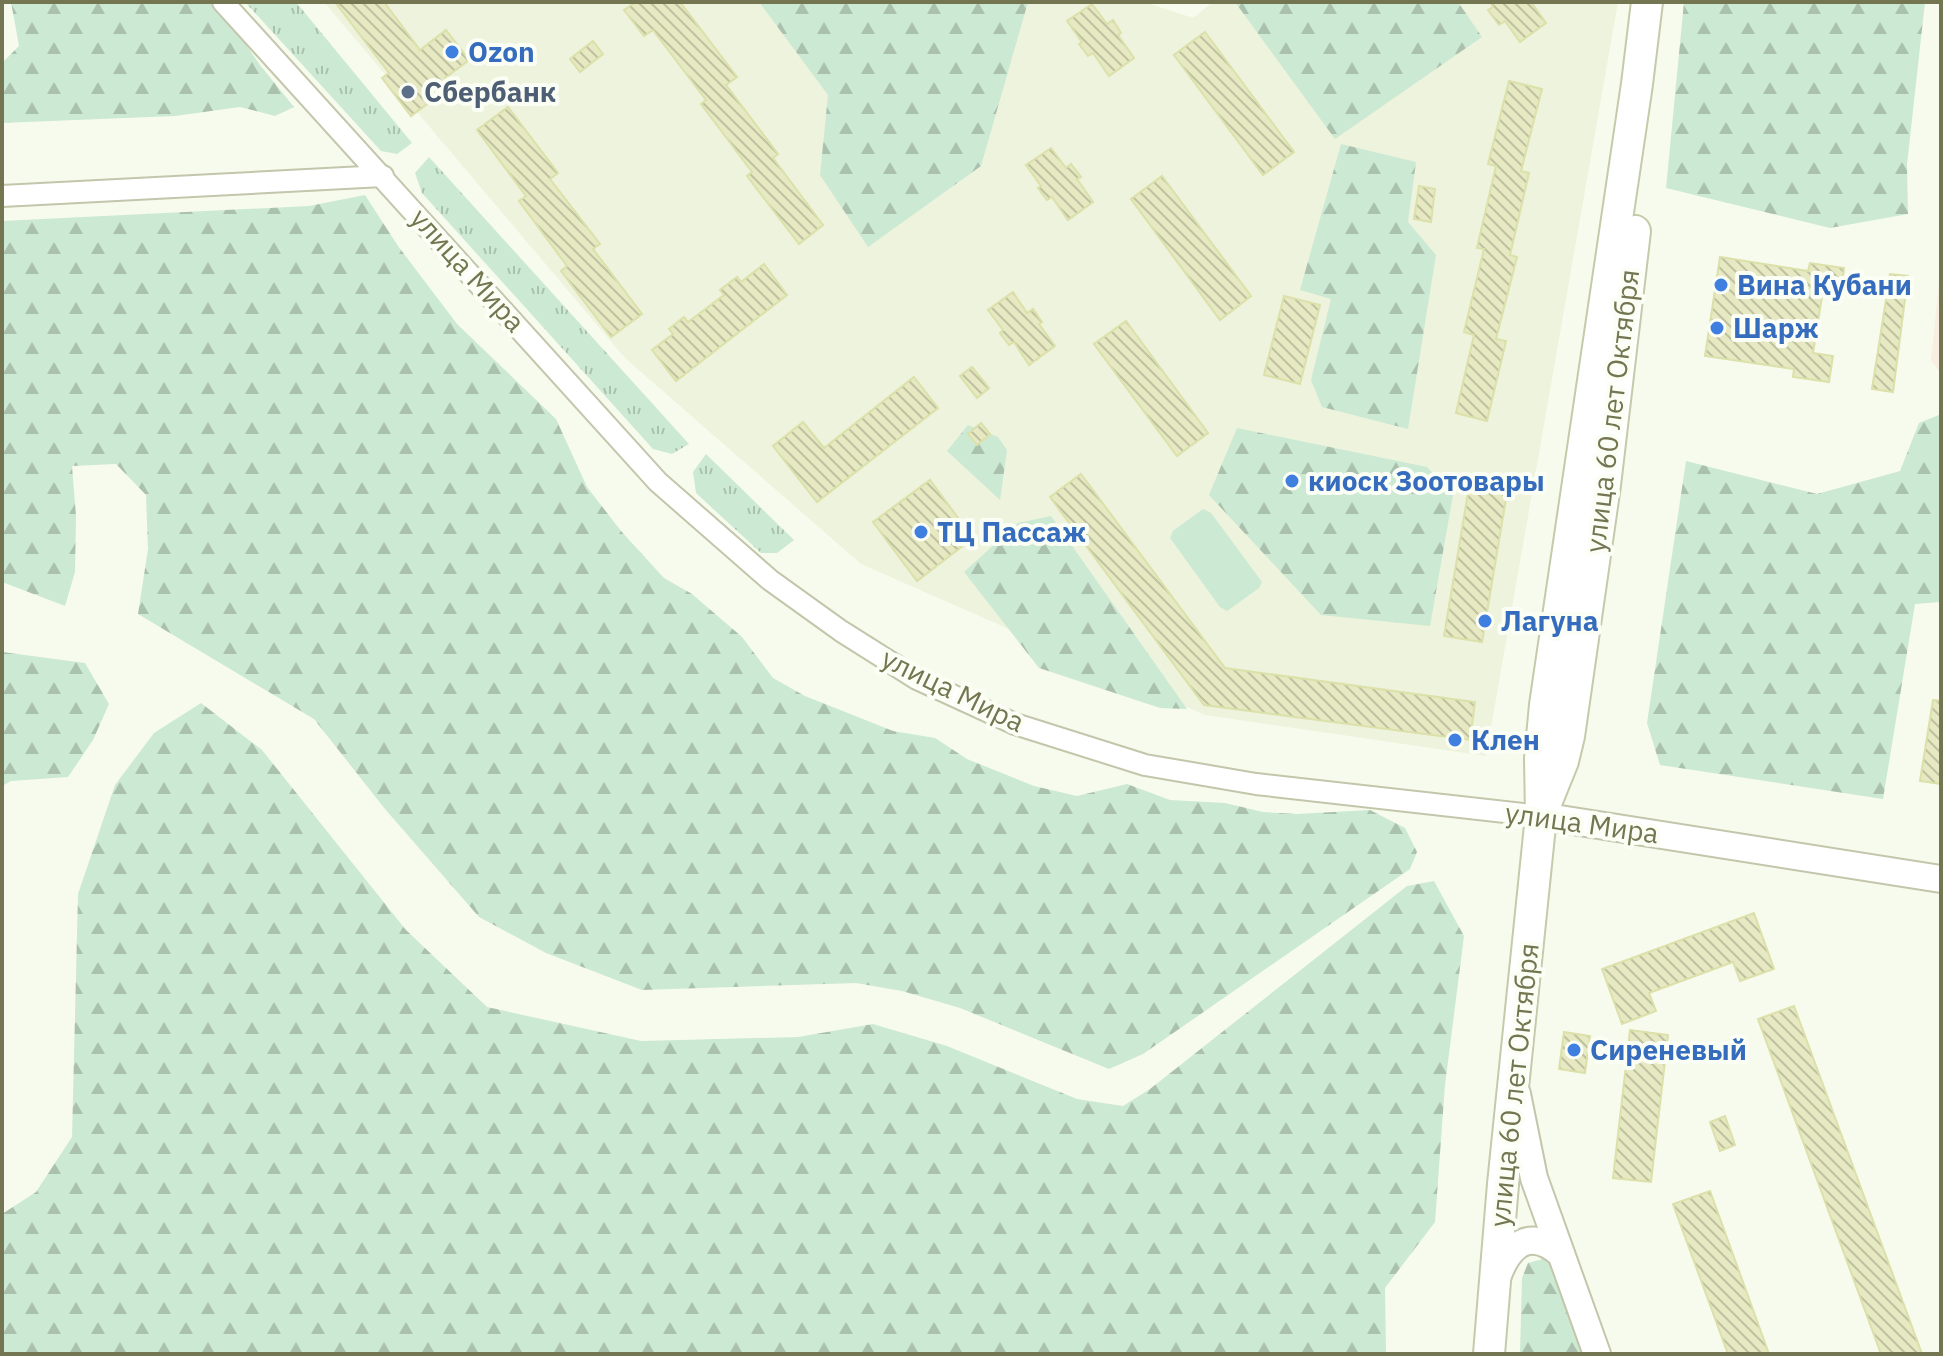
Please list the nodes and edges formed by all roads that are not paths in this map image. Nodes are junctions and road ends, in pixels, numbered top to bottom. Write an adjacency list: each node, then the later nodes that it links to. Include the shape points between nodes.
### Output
1 (223, 2): 5 (street, улица Мира)
2 (1647, 2): 4 (main road, улица 60 лет Октября)
3 (1663, 2): 4 (main road, улица 60 лет Октября)
4 (1645, 85): 7 (main road, улица 60 лет Октября, via 1591,483 1569,736)
5 (383, 176): 6 (street); 7 (street, улица Мира, via 658,482 770,580 917,679 1015,724 1145,765 1256,784)
6 (2, 196)
7 (1541, 816): 8 (street, улица Мира); 9 (main road, улица 60 лет Октября)
8 (1941, 879)
9 (1514, 1074): 10 (street); 11 (main road, улица 60 лет Октября)
10 (1534, 1178): 11 (street, via 1520,1165 1510,1170); 12 (street)
11 (1503, 1184): 13 (main road, улица 60 лет Октября)
12 (1561, 1254): 13 (street, via 1535,1240 1519,1245 1505,1256); 15 (street)
13 (1495, 1285): 14 (main road, улица 60 лет Октября)
14 (1489, 1354)
15 (1597, 1354)

